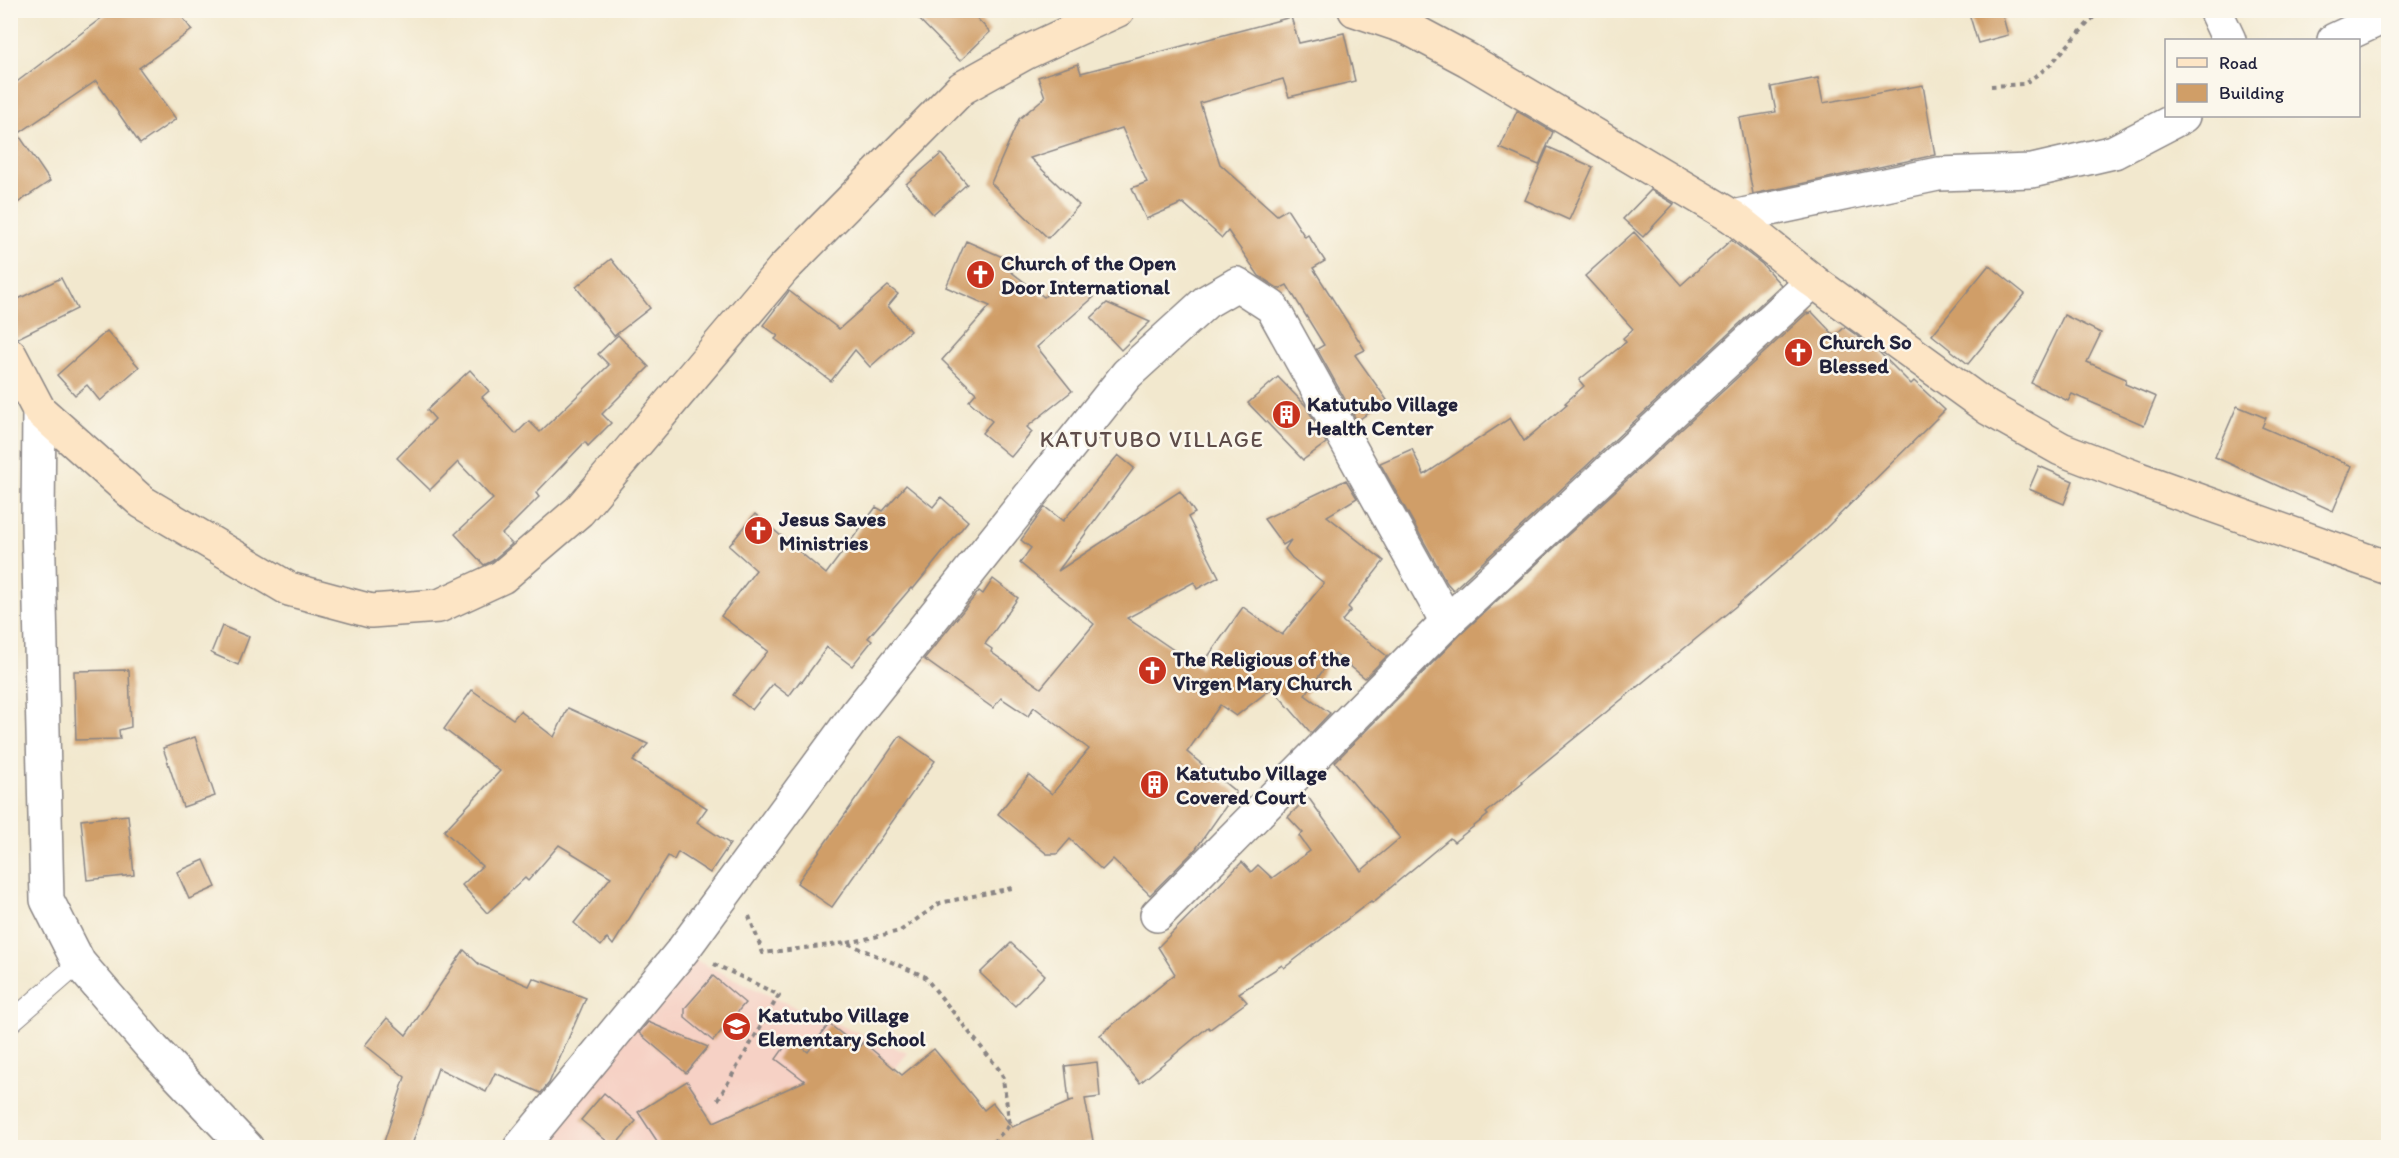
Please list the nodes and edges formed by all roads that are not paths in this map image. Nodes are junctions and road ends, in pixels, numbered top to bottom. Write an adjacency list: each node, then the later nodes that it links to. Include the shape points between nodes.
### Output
1 (1119, 10): 11 (street, via 1025,53 962,88 783,269 579,512 502,577 439,606 371,611 289,589 142,502)
2 (1355, 10): 8 (street, via 1408,28 1468,60)
3 (2215, 10): 5 (street)
4 (2388, 15): 6 (street)
5 (2229, 39)
6 (2336, 39)
7 (2181, 117): 8 (street, via 2114,152 2032,171 1938,174)
8 (1733, 217): 9 (street)
9 (1813, 281): 12 (street, via 1988,408 2061,449); 13 (street)
10 (10, 355): 11 (street)
11 (39, 410): 15 (street, via 47,900)
12 (2388, 568)
13 (1447, 622): 14 (street); 18 (street, via 1272,307 1237,284 1206,302 1127,374 857,713 683,950)
14 (1157, 915)
15 (79, 963): 16 (lane); 17 (street, via 153,1049)
16 (10, 1023)
17 (247, 1148)
18 (520, 1148)

